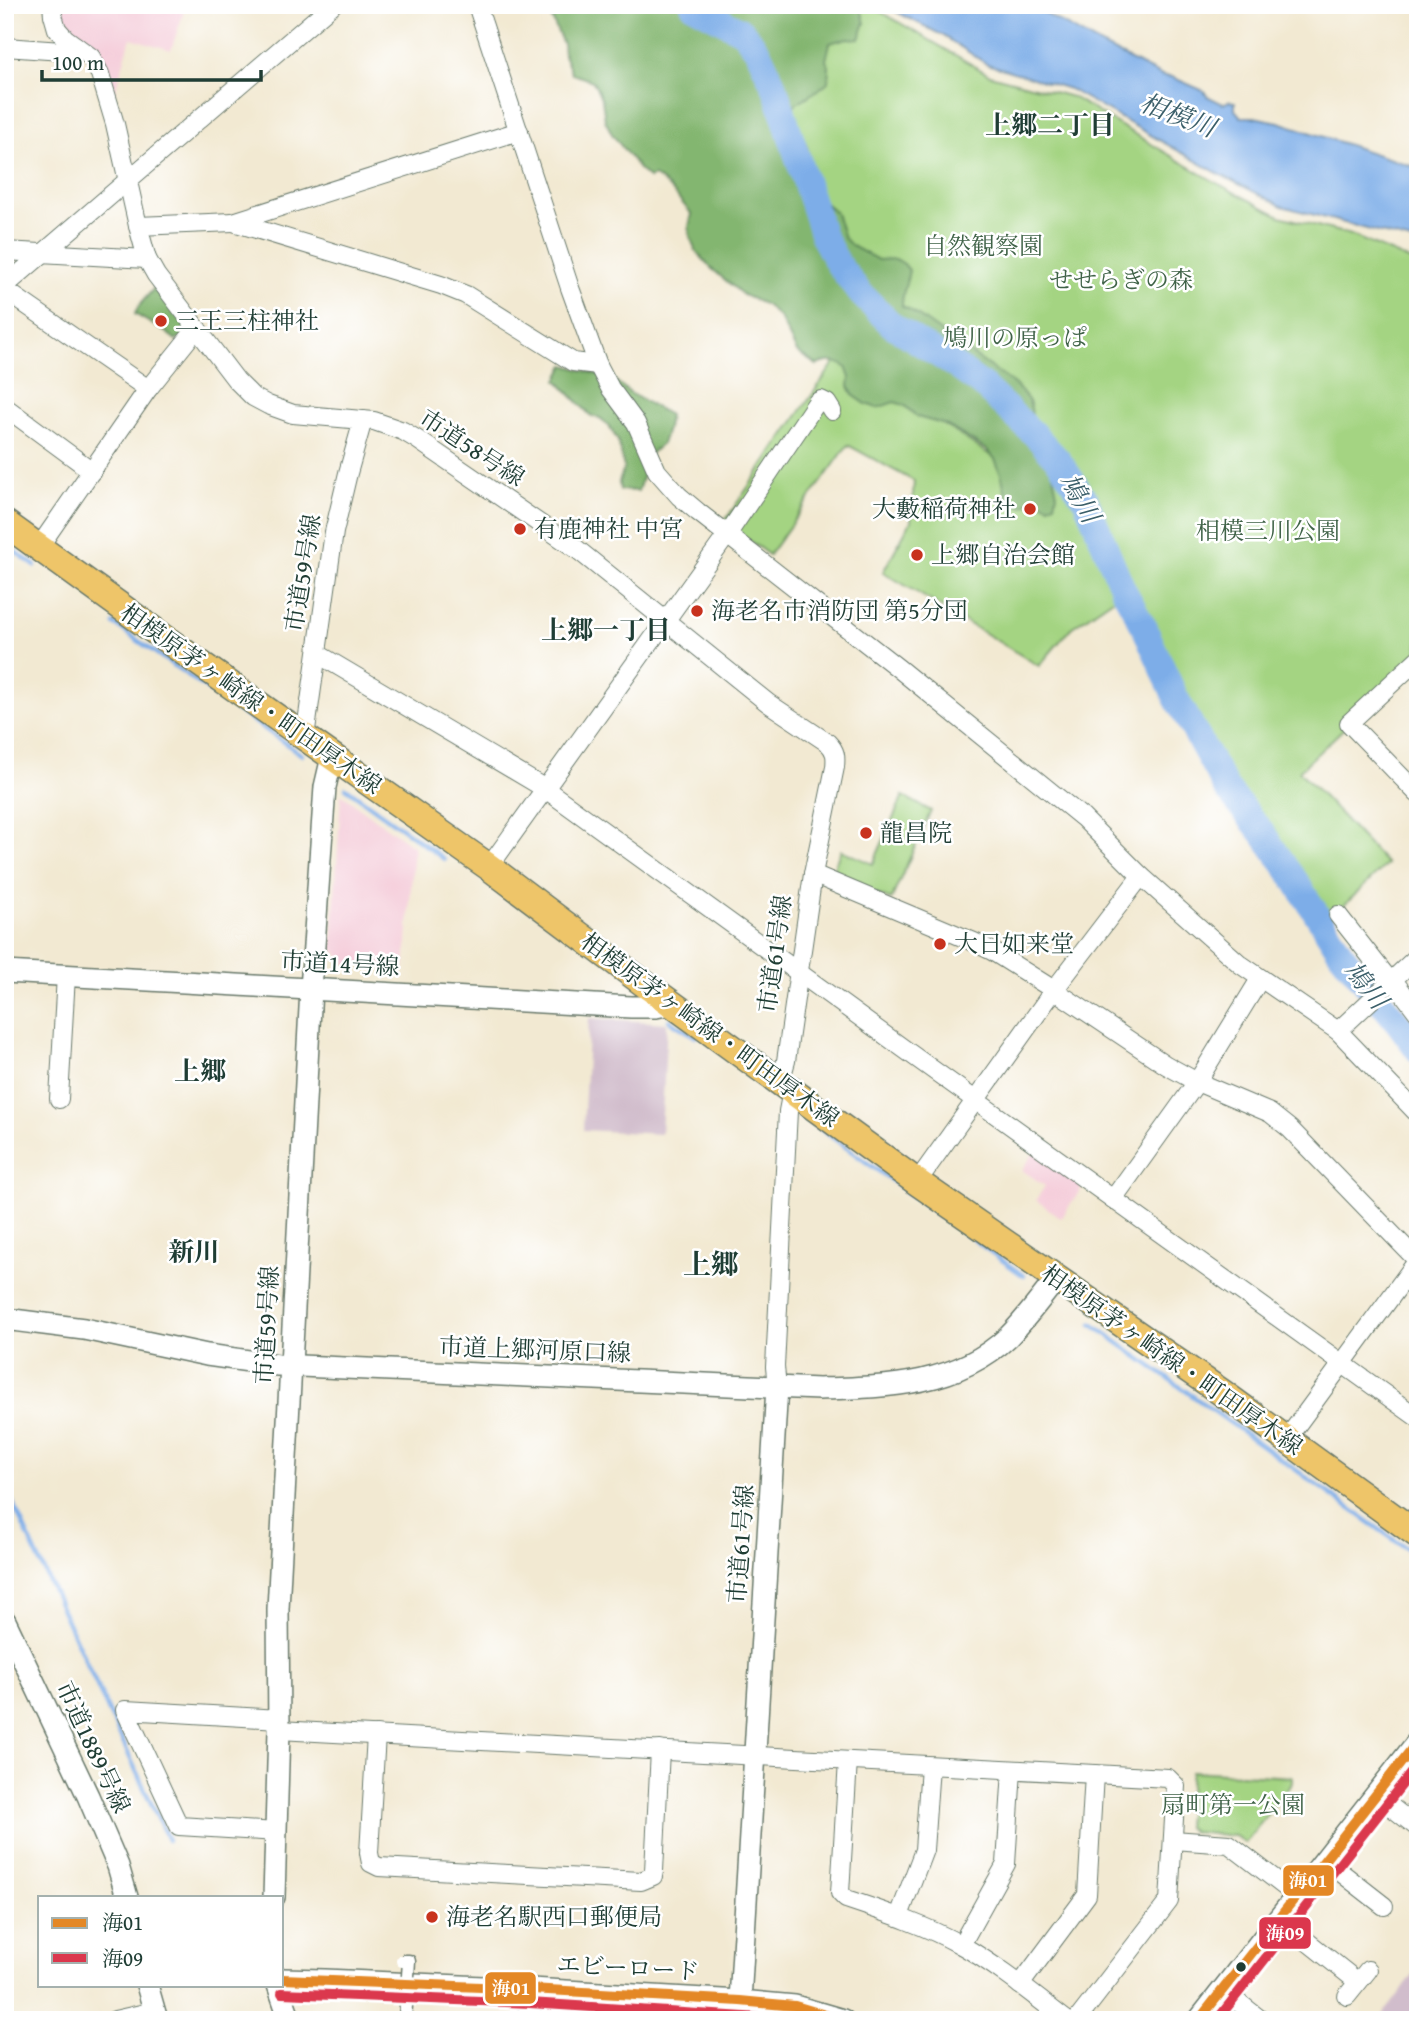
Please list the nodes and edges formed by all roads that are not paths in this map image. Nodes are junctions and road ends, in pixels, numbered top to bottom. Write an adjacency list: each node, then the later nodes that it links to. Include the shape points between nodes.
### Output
1 (52, 5): 4 (street, 市道58号線, via 57,29)
2 (332, 5): 7 (street)
3 (477, 5): 6 (street)
4 (76, 46): 5 (street, via 62,51); 7 (street, 市道58号線, via 95,62)
5 (5, 47)
6 (519, 131): 8 (street); 15 (street)
7 (128, 180): 9 (street, 市道58号線); 11 (street)
8 (233, 222): 9 (street); 15 (street, via 441,285 466,295 573,362)
9 (138, 226): 12 (street, 市道58号線)
10 (5, 251): 11 (street)
11 (45, 253): 12 (street); 13 (street)
12 (147, 259): 14 (street, 市道58号線)
13 (5, 288): 16 (street)
14 (197, 328): 16 (street); 19 (street, 市道58号線, via 253,397 302,415)
15 (598, 365): 22 (street, via 636,423 657,471 679,496)
16 (148, 389): 20 (street)
17 (5, 407): 20 (street)
18 (832, 411): 22 (street, via 827,403 817,402)
19 (363, 419): 24 (street, 市道58号線, via 418,440 578,550); 25 (street, 市道59号線, via 334,532)
20 (92, 471): 23 (street)
21 (5, 523): 23 (main road, 相模原茅ヶ崎線・町田厚木線)
22 (727, 535): 24 (street); 33 (street, via 1083,818)
23 (38, 547): 27 (main road, 相模原茅ヶ崎線・町田厚木線)
24 (666, 620): 29 (street); 32 (street, 市道58号線, via 768,703 834,749 835,767)
25 (317, 654): 27 (street, 市道59号線); 29 (street)
26 (1418, 659): 30 (street, via 1349,723)
27 (305, 737): 28 (main road, 相模原茅ヶ崎線・町田厚木線)
28 (332, 757): 31 (main road, 相模原茅ヶ崎線・町田厚木線); 42 (street, 市道59号線)
29 (544, 788): 31 (street); 37 (street)
30 (1418, 794)
31 (489, 867): 44 (main road, 相模原茅ヶ崎線・町田厚木線)
32 (813, 874): 37 (street, 市道61号線); 43 (street, via 974,942)
33 (1141, 876): 39 (street); 43 (street)
34 (1338, 915): 40 (street)
35 (1418, 956): 40 (street)
36 (5, 972): 38 (street, 市道14号線)
37 (799, 973): 48 (street, 市道61号線); 50 (street)
38 (66, 975): 42 (street, 市道14号線); 49 (street)
39 (1260, 979): 46 (street); 47 (street)
40 (1393, 980): 41 (street); 45 (street); 46 (street)
41 (1418, 982)
42 (311, 989): 44 (street, 市道14号線, via 631,1007); 58 (street, 市道59号線)
43 (1054, 990): 47 (street); 50 (street)
44 (671, 1004): 48 (main road, 相模原茅ヶ崎線・町田厚木線)
45 (1418, 1013)
46 (1338, 1031): 51 (street)
47 (1197, 1082): 53 (street); 54 (street, via 1270,1113 1290,1129)
48 (786, 1086): 52 (main road, 相模原茅ヶ崎線・町田厚木線); 59 (street, 市道61号線)
49 (59, 1099)
50 (977, 1101): 52 (street); 53 (street)
51 (1418, 1114)
52 (917, 1182): 55 (main road, 相模原茅ヶ崎線・町田厚木線)
53 (1113, 1199): 57 (street)
54 (1418, 1260): 57 (street)
55 (1056, 1278): 59 (street, 市道上郷河原口線, via 994,1349 944,1375 864,1388); 61 (main road, 相模原茅ヶ崎線・町田厚木線)
56 (5, 1319): 58 (street, 市道上郷河原口線)
57 (1343, 1364): 60 (street); 61 (street)
58 (291, 1366): 59 (street, 市道上郷河原口線); 64 (street, 市道59号線, via 278,1609)
59 (777, 1387): 68 (street, 市道61号線)
60 (1418, 1418)
61 (1286, 1440): 62 (main road, 相模原茅ヶ崎線・町田厚木線)
62 (1418, 1535)
63 (5, 1621): 78 (street, 市道1889号線, via 88,1796)
64 (279, 1724): 65 (street); 75 (street, 市道59号線); 75 (street, via 125,1710 179,1826)
65 (376, 1734): 67 (street); 67 (street, via 370,1860 379,1867 647,1879 654,1871)
66 (1418, 1741): 73 (street)
67 (660, 1750): 68 (street)
68 (754, 1754): 69 (street); 93 (street, 市道61号線)
69 (848, 1761): 70 (street); 82 (street, via 841,1893 846,1899)
70 (930, 1766): 71 (street); 82 (street, via 924,1850)
71 (1012, 1770): 72 (street); 84 (street, via 1006,1864)
72 (1094, 1774): 76 (street, via 1172,1781 1176,1786); 88 (street, via 1087,1895)
73 (1376, 1795): 74 (street); 77 (street)
74 (1418, 1828)
75 (277, 1832): 79 (street, 市道59号線)
76 (1173, 1840): 80 (street, via 1229,1844); 101 (street, via 1169,1901)
77 (1325, 1860): 80 (street); 81 (street)
78 (127, 1896)
79 (274, 1896)
80 (1297, 1896): 83 (street)
81 (1384, 1906)
82 (899, 1916): 84 (street)
83 (1279, 1919): 87 (street); 92 (street)
84 (961, 1945): 88 (street)
85 (402, 1961): 97 (street, bridge, via 409,1961)
86 (284, 1979): 91 (street, エビーロード)
87 (1358, 1983)
88 (1020, 1985): 100 (street)
89 (147, 1986): 94 (street)
90 (278, 1986): 96 (street)
91 (531, 1989): 93 (street, エビーロード); 98 (street)
92 (1223, 1990): 102 (street); 103 (street)
93 (740, 2001): 99 (street, エビーロード, via 808,2009)
94 (156, 2015): 95 (street)
95 (115, 2020)
96 (290, 2020)
97 (405, 2020)
98 (529, 2020)
99 (843, 2020)
100 (1066, 2020)
101 (1077, 2020)
102 (1199, 2020)
103 (1261, 2020)

